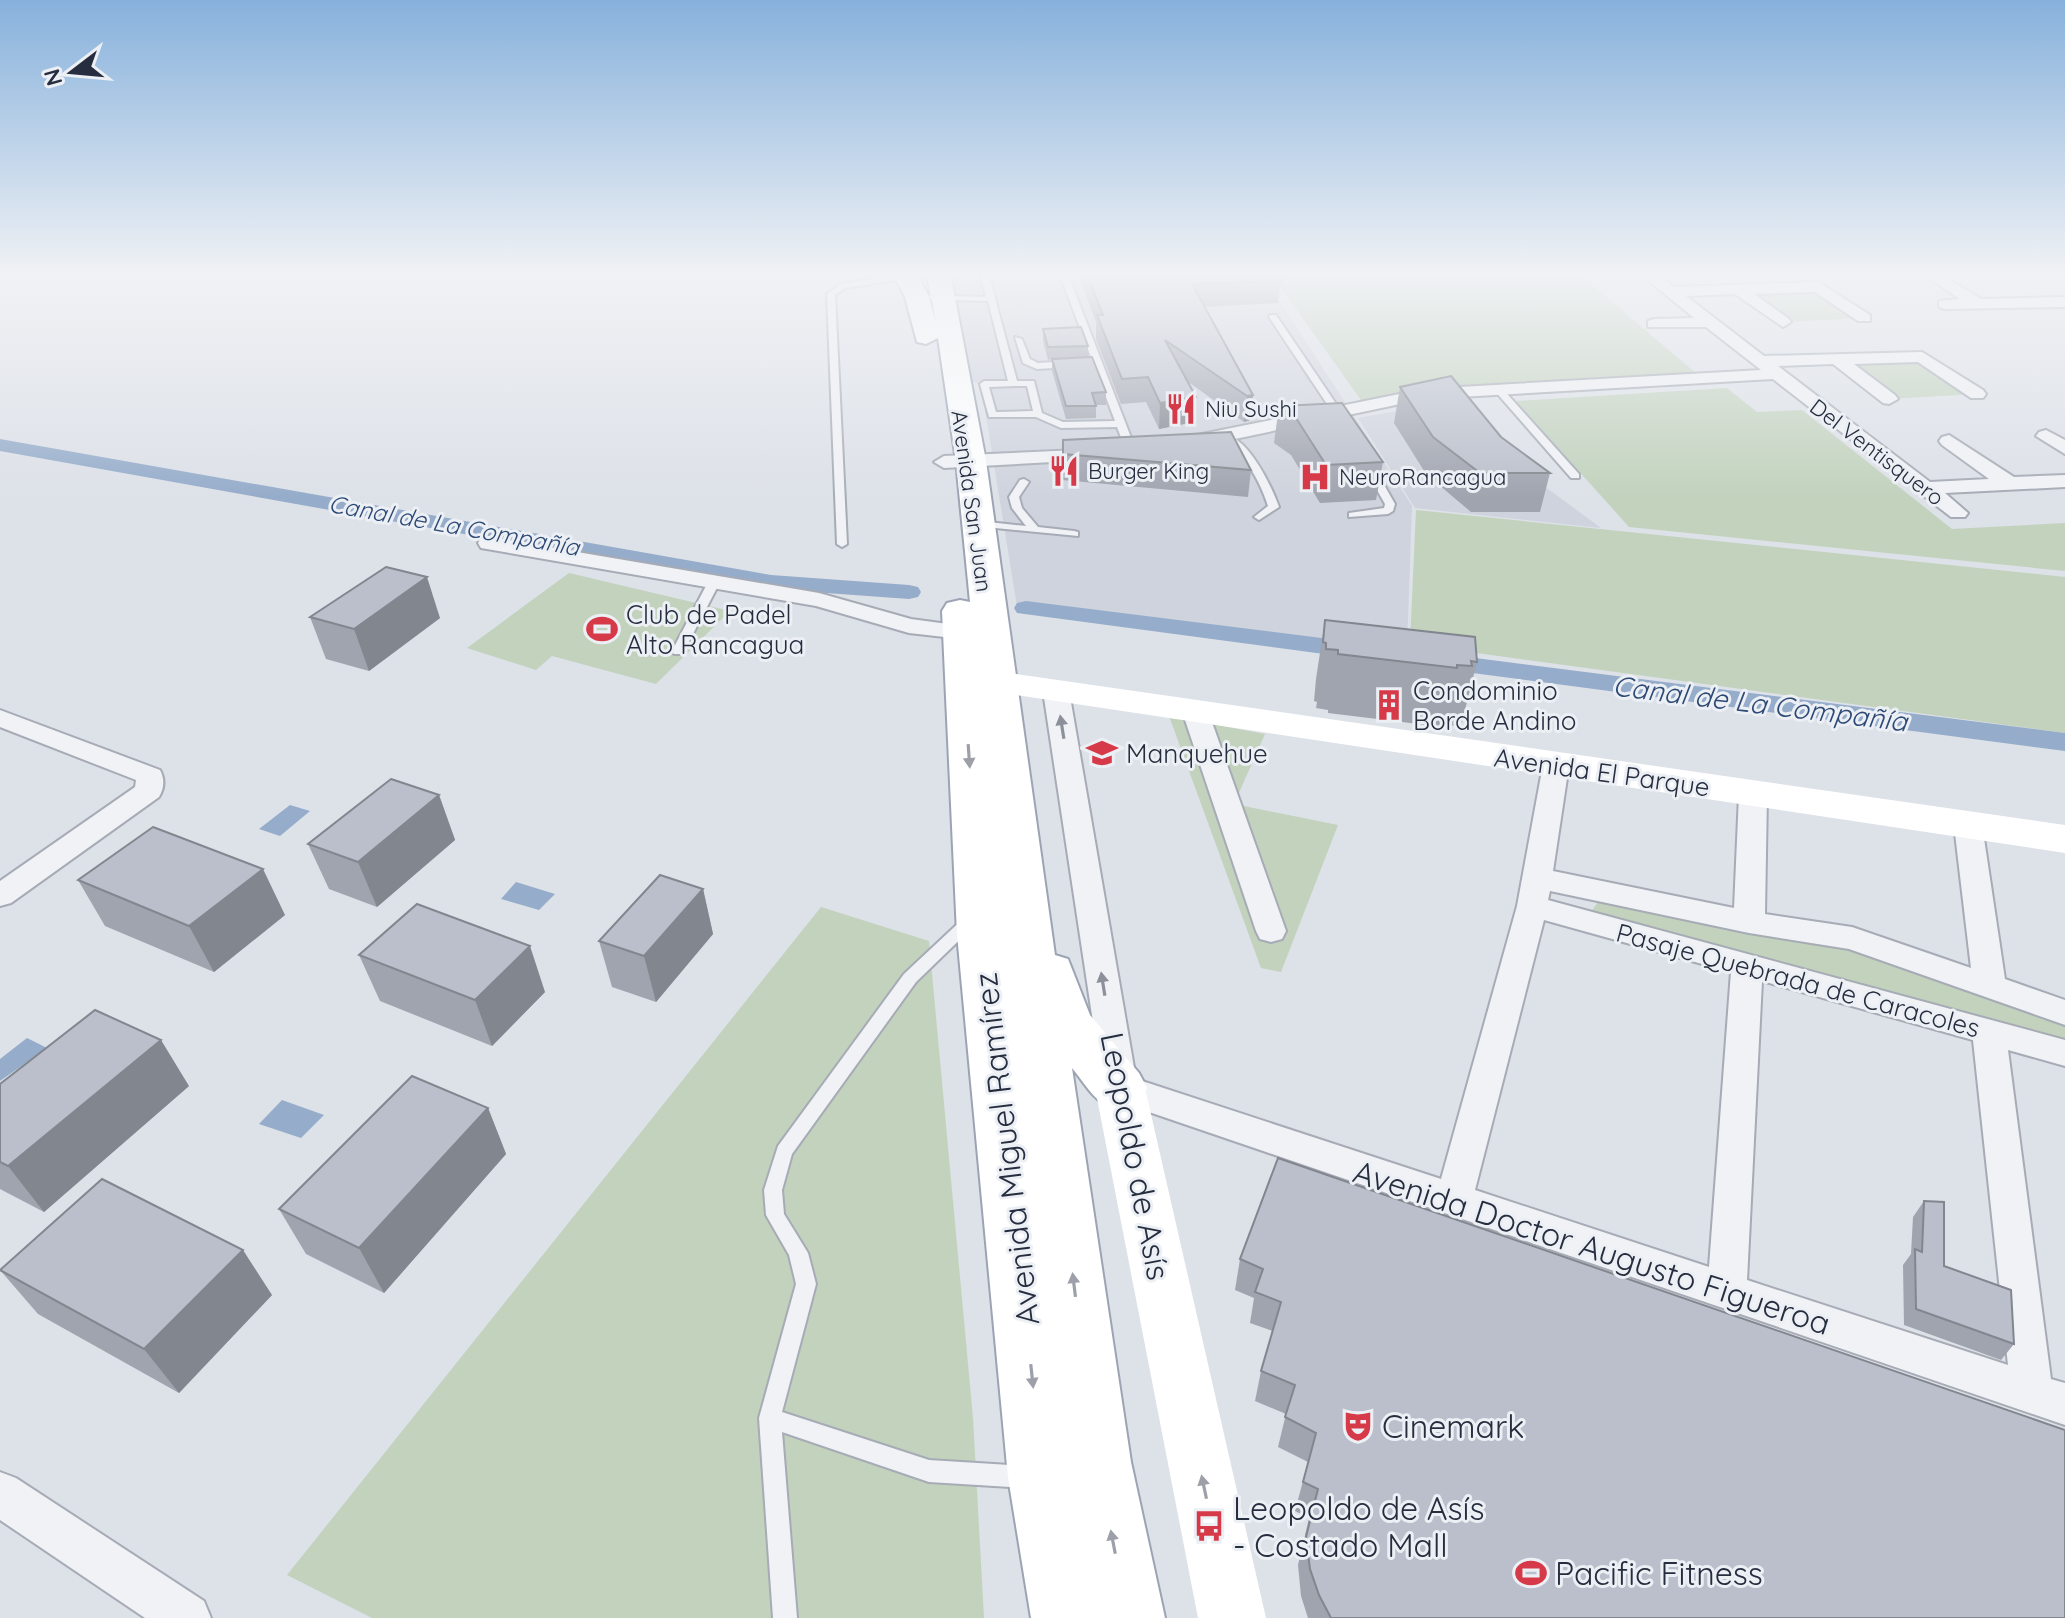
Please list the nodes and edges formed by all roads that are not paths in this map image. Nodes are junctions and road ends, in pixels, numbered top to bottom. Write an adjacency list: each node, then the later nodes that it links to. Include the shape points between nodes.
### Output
1 (833, 348): 42 (lane)
2 (930, 348): 28 (main road, Avenida San Juan)
3 (952, 348): 13 (main road, Avenida San Juan)
4 (1004, 348): 14 (lane)
5 (1021, 348): 11 (lane, via 1026,361 1037,366)
6 (1092, 348): 11 (lane)
7 (1293, 348): 21 (lane)
8 (1740, 348): 10 (street, Del Ventisquero)
9 (1836, 358): 10 (street); 16 (street, via 1922,357); 17 (street)
10 (1757, 361): 12 (street, Del Ventisquero)
11 (1098, 363): 25 (lane)
12 (1775, 374): 15 (street); 34 (street, Del Ventisquero)
13 (971, 381): 14 (lane); 19 (lane); 20 (main road, Avenida San Juan)
14 (1013, 384): 18 (lane, via 1031,383)
15 (1497, 388): 21 (street, via 1424,394); 30 (lane)
16 (1977, 394)
17 (1889, 399)
18 (1038, 414): 19 (lane); 25 (lane, via 1061,425)
19 (992, 415): 20 (lane)
20 (958, 417): 28 (main road, Avenida San Juan)
21 (1341, 419): 23 (street)
22 (2046, 436): 27 (street)
23 (1215, 438): 26 (street); 37 (lane, via 1246,454 1269,493 1274,507)
24 (1949, 441): 33 (street)
25 (1134, 442): 28 (street)
26 (1176, 443)
27 (2065, 448)
28 (956, 454): 38 (main road, Avenida San Juan); 45 (main road, Avenida San Juan)
29 (1368, 465): 36 (lane, via 1390,504 1388,511)
30 (1575, 476)
31 (2065, 481): 33 (street)
32 (1024, 482): 39 (lane, via 1014,497)
33 (2010, 484): 34 (street)
34 (1924, 488): 35 (street, Del Ventisquero)
35 (1958, 513)
36 (1353, 515)
37 (1259, 517)
38 (977, 524): 39 (lane); 45 (main road, Avenida San Juan)
39 (1033, 528): 40 (lane)
40 (1074, 534)
41 (489, 543): 43 (street, Avenida El Parque)
42 (842, 544)
43 (714, 582): 44 (lane); 45 (street, Avenida El Parque, via 819,600 909,626)
44 (678, 651)
45 (974, 664): 46 (street, Avenida El Parque); 55 (main road, Avenida Miguel Ramírez)
46 (1056, 691): 47 (street, Avenida El Parque); 63 (street, Leopoldo de Asís, one-way to 46)
47 (1195, 711): 49 (street, Avenida El Parque); 57 (street)
48 (0, 718): 53 (street, via 150,776 152,783 149,791)
49 (1556, 765): 50 (street, Avenida El Parque); 54 (street)
50 (1753, 795): 51 (street, Avenida El Parque); 56 (street)
51 (1968, 825): 52 (street, Avenida El Parque); 59 (street)
52 (2065, 839)
53 (3, 892)
54 (1534, 892): 56 (street, Pasaje Quebrada de Caracoles); 58 (street, Pasaje Quebrada de Caracoles); 64 (street)
55 (1000, 896): 63 (main road, via 1067,1024); 67 (lane, via 910,978 784,1151 773,1190 775,1215 798,1253 806,1284); 68 (main road, Avenida Miguel Ramírez, one-way to 68); 73 (main road, Avenida Miguel Ramírez, one-way to 55)
56 (1749, 922): 59 (street, Pasaje Quebrada de Caracoles, via 1852,938)
57 (1271, 931)
58 (1747, 966): 61 (street, Pasaje Quebrada de Caracoles); 65 (street)
59 (1990, 987): 60 (street, Pasaje Quebrada de Caracoles)
60 (2065, 1013)
61 (1989, 1033): 62 (street, Pasaje Quebrada de Caracoles); 66 (street)
62 (2065, 1053)
63 (1120, 1088): 64 (street, Avenida Doctor Augusto Figueroa); 74 (street, Leopoldo de Asís, one-way to 63)
64 (1454, 1201): 65 (street, Avenida Doctor Augusto Figueroa)
65 (1727, 1292): 66 (street, Avenida Doctor Augusto Figueroa)
66 (2048, 1398)
67 (770, 1418): 68 (lane, via 929,1471); 71 (lane)
68 (1043, 1477): 72 (main road, Avenida Miguel Ramírez)
69 (0, 1494): 70 (street)
70 (187, 1618)
71 (785, 1618)
72 (1068, 1618)
73 (1128, 1618)
74 (1232, 1618)

